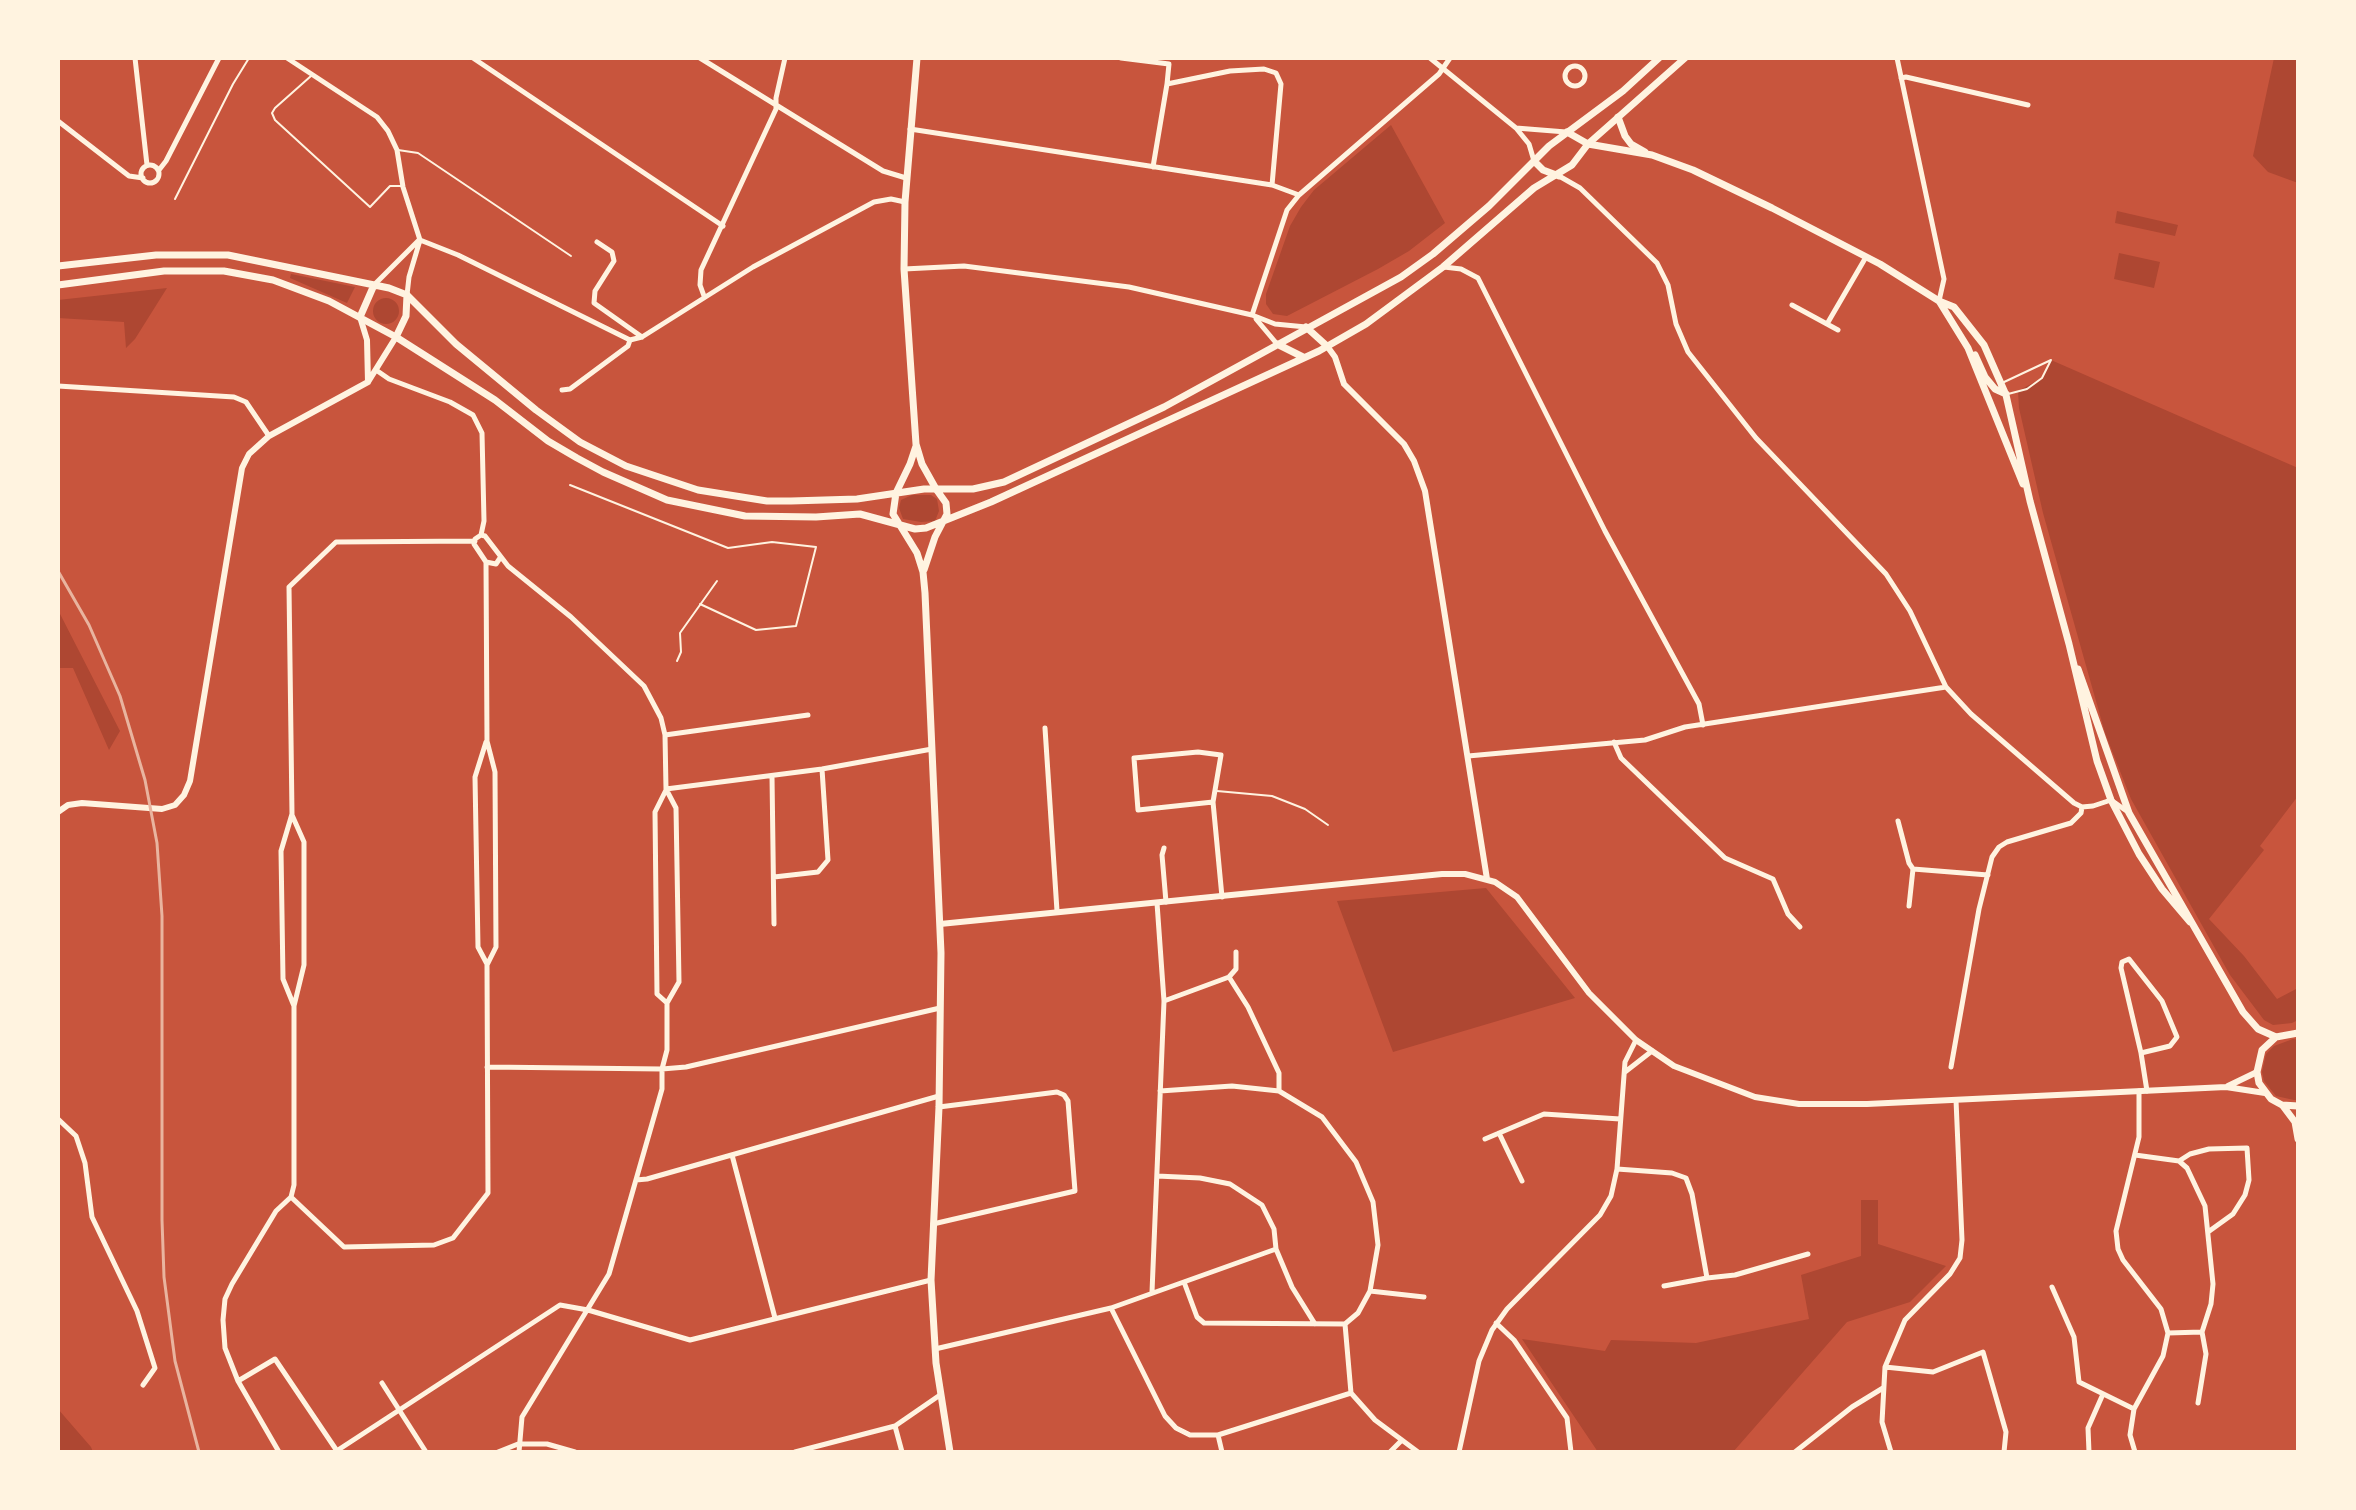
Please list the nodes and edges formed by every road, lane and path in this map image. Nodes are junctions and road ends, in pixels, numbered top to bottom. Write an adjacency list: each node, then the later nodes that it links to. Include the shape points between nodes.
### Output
1 (135, 58): 32 (street)
2 (219, 58): 34 (street)
3 (249, 58): 41 (lane)
4 (287, 58): 18 (street)
5 (473, 58): 43 (street)
6 (700, 58): 21 (street)
7 (785, 58): 21 (street)
8 (917, 58): 26 (main road)
9 (1121, 58): 20 (street, via 1169,64)
10 (1430, 58): 17 (street)
11 (1450, 58): 17 (street)
12 (1574, 58): 16 (street)
13 (1659, 58): 27 (main road)
14 (1685, 58): 23 (main road)
15 (1897, 58): 19 (street)
16 (1570, 68): 16 (street, via 1567,82 1579,86 1584,71)
17 (1444, 69): 25 (street); 40 (street)
18 (311, 75): 29 (street, via 377,117); 39 (lane, via 275,108 275,120 370,207 390,186)
19 (1901, 78): 22 (street); 55 (street, via 1944,279)
20 (1167, 84): 33 (street); 38 (street, via 1230,71 1276,73 1281,84)
21 (776, 103): 37 (street, via 883,171); 43 (street)
22 (2028, 105)
23 (1618, 117): 28 (main road); 30 (main road, via 1631,144)
24 (58, 121): 36 (street, via 129,176)
25 (1516, 128): 27 (street); 31 (street)
26 (909, 129): 33 (street); 37 (main road)
27 (1567, 132): 28 (main road); 31 (main road)
28 (1588, 144): 30 (main road); 35 (main road)
29 (397, 150): 39 (street); 46 (lane, via 418,153)
30 (1647, 154): 47 (main road, via 1693,170)
31 (1534, 161): 35 (main road); 60 (main road, via 1433,254)
32 (147, 165): 34 (street); 36 (street)
33 (1153, 167): 38 (street)
34 (159, 170): 36 (street, via 154,182)
35 (1559, 176): 49 (main road, via 1534,188); 91 (street, via 1580,188 1657,263 1688,352 1756,438 1886,574)
36 (143, 178)
37 (906, 178): 42 (main road)
38 (1272, 185): 40 (street)
39 (403, 187): 44 (street)
40 (1299, 195): 58 (street, via 1287,210)
41 (175, 199)
42 (905, 202): 50 (main road); 54 (street, via 874,202)
43 (723, 226): 54 (street, via 699,277)
44 (420, 240): 52 (street); 53 (street); 64 (street)
45 (597, 242): 63 (street, via 612,252 614,261 595,291 594,303)
46 (571, 256)
47 (1866, 257): 55 (main road); 59 (street)
48 (58, 266): 52 (main road, via 156,255 228,255)
49 (1443, 267): 66 (main road); 93 (street, via 1478,278 1700,710)
50 (904, 269): 58 (street, via 964,266 1129,287); 75 (main road)
51 (58, 285): 57 (main road, via 164,271 224,271 273,280)
52 (374, 285): 53 (main road); 57 (main road)
53 (407, 295): 62 (main road, via 406,316); 78 (main road, via 536,410 626,466 698,490 767,501)
54 (704, 296): 63 (street)
55 (1939, 301): 67 (main road); 72 (main road, via 1954,307 1984,345)
56 (1792, 305): 59 (street)
57 (361, 313): 62 (main road); 70 (street)
58 (1252, 315): 60 (street); 65 (street)
59 (1827, 324): 61 (street)
60 (1306, 327): 65 (main road); 66 (main road)
61 (1838, 330)
62 (396, 337): 69 (street); 81 (main road, via 548,441 667,500 745,516 860,514)
63 (642, 337): 64 (street)
64 (630, 340): 73 (street)
65 (1277, 344): 68 (main road); 77 (main road, via 1176,400 1004,482)
66 (1327, 346): 68 (main road); 99 (street, via 1344,384 1404,444 1420,475)
67 (1970, 352): 72 (main road, via 1985,377); 79 (main road)
68 (1303, 357): 80 (main road)
69 (376, 370): 70 (street); 82 (street, via 473,415 482,433)
70 (368, 382): 74 (street)
71 (58, 386): 74 (street, via 234,397 246,402)
72 (2002, 389): 72 (lane, via 2027,389 2042,378 2051,360); 79 (main road)
73 (562, 390)
74 (269, 436): 107 (street, via 242,468 184,795 162,809 82,803)
75 (916, 444): 77 (main road); 78 (main road)
76 (570, 485): 88 (lane, via 728,548 772,542 816,547 796,626 756,630)
77 (936, 489): 78 (main road); 80 (main road, via 946,503)
78 (896, 493): 81 (main road, via 893,514)
79 (2030, 501): 89 (main road)
80 (945, 521): 81 (main road, via 915,529); 86 (main road)
81 (898, 524): 86 (main road)
82 (483, 536): 83 (street); 84 (street)
83 (475, 541): 85 (street); 109 (street, via 336,542 289,587)
84 (500, 558): 85 (street, via 496,564); 95 (street, via 644,686)
85 (486, 562): 96 (street)
86 (923, 572): 98 (main road)
87 (717, 581): 88 (lane)
88 (700, 604): 90 (lane, via 680,633)
89 (2069, 644): 104 (main road, via 2083,712); 108 (main road)
90 (677, 661)
91 (1946, 687): 93 (street); 106 (street)
92 (808, 715): 95 (street)
93 (1703, 725): 97 (street)
94 (1045, 728): 121 (street)
95 (665, 735): 102 (street)
96 (487, 741): 127 (street, via 495,772 496,947); 127 (street, via 475,777 478,947)
97 (1614, 742): 99 (street); 125 (street, via 1621,758 1725,858 1773,879 1788,914)
98 (932, 749): 100 (street); 124 (main road)
99 (1468, 756): 116 (street)
100 (822, 769): 101 (street); 115 (street, via 828,860 818,872)
101 (772, 776): 102 (street); 115 (street)
102 (666, 789): 130 (street, via 676,808 679,982); 130 (street, via 655,812 657,994)
103 (1215, 791): 105 (street); 105 (street, via 1221,755 1134,758 1138,810); 111 (lane, via 1272,796)
104 (2111, 800): 106 (street); 108 (street); 122 (main road, via 2139,854)
105 (1213, 802): 117 (street)
106 (2082, 807): 114 (street, via 2071,823 1999,847)
107 (58, 812)
108 (2129, 813): 122 (main road)
109 (292, 814): 131 (street, via 281,851 283,979); 131 (street, via 304,842 304,972)
110 (1898, 821): 113 (street)
111 (1328, 825)
112 (1164, 848): 118 (street)
113 (1913, 869): 114 (street); 120 (street)
114 (1988, 875): 141 (street)
115 (774, 877): 123 (street)
116 (1487, 879): 117 (street, via 1454,873); 136 (street, via 1517,897 1589,993)
117 (1222, 897): 118 (street)
118 (1166, 902): 119 (street)
119 (1157, 903): 121 (street); 129 (street)
120 (1909, 906)
121 (1057, 911): 124 (street)
122 (2190, 922): 133 (main road)
123 (774, 924)
124 (940, 924): 132 (main road)
125 (1800, 927)
126 (1236, 952): 128 (street, via 1236,969)
127 (487, 965): 140 (street)
128 (1229, 977): 129 (street); 147 (street, via 1279,1073)
129 (1164, 1001): 146 (street)
130 (667, 1003): 142 (street)
131 (294, 1006): 169 (street)
132 (940, 1008): 142 (street); 151 (main road)
133 (2258, 1029): 135 (main road); 137 (main road)
134 (2298, 1033): 135 (main road)
135 (2276, 1037): 137 (main road)
136 (1636, 1040): 138 (street); 143 (street)
137 (2262, 1050): 144 (main road)
138 (1652, 1051): 143 (street); 152 (street, via 1729,1089 1776,1102)
139 (2141, 1053): 139 (street, via 2170,1046 2177,1037 2162,1001 2129,959 2121,968); 149 (street)
140 (487, 1067): 142 (street); 169 (street, via 488,1193 453,1238 434,1245 344,1247)
141 (1951, 1067)
142 (662, 1069): 167 (street, via 662,1089)
143 (1624, 1072): 157 (street)
144 (2257, 1072): 145 (street); 150 (main road)
145 (2226, 1087): 149 (street); 150 (street)
146 (1160, 1091): 147 (street, via 1232,1086); 166 (street)
147 (1279, 1091): 179 (street, via 1322,1117 1356,1162 1373,1202 1378,1245)
148 (2139, 1091): 149 (street); 152 (street); 163 (street)
149 (2147, 1091)
150 (2265, 1093): 153 (main road)
151 (939, 1096): 155 (main road); 162 (street)
152 (1956, 1100): 191 (street, via 1960,1258 1905,1320)
153 (2282, 1105): 154 (main road); 158 (main road)
154 (2298, 1106)
155 (939, 1107): 170 (main road); 170 (street, via 1064,1095 1075,1191)
156 (58, 1119): 194 (street, via 76,1136 92,1217 137,1311 155,1368)
157 (1620, 1119): 159 (street, via 1544,1114); 165 (street)
158 (2297, 1120): 161 (main road)
159 (1499, 1133): 160 (street); 168 (street)
160 (1485, 1139)
161 (2298, 1139)
162 (732, 1155): 167 (street); 184 (street)
163 (2135, 1155): 164 (street); 189 (street, via 2116,1231 2118,1249 2161,1309)
164 (2179, 1161): 171 (street, via 2199,1190); 171 (street, via 2209,1149 2247,1148 2245,1195 2233,1214)
165 (1617, 1169): 174 (street, via 1686,1178); 185 (street, via 1600,1215)
166 (1157, 1176): 172 (street, via 1230,1184 1262,1205 1274,1229); 180 (street)
167 (636, 1180): 183 (street, via 609,1274)
168 (1522, 1181)
169 (291, 1197): 192 (street, via 276,1211 225,1299 225,1348)
170 (933, 1224): 175 (main road)
171 (2208, 1232): 188 (street, via 2213,1284)
172 (1276, 1249): 176 (street); 186 (street)
173 (1808, 1254): 174 (street)
174 (1707, 1278): 177 (street)
175 (931, 1280): 184 (street); 190 (main road)
176 (1184, 1282): 180 (street); 186 (street, via 1204,1323)
177 (1664, 1286)
178 (2052, 1287): 197 (street, via 2074,1337 2079,1382)
179 (1370, 1291): 181 (street); 187 (street)
180 (1152, 1292): 182 (street)
181 (1424, 1297)
182 (1111, 1308): 190 (street); 203 (street, via 1165,1416 1190,1435)
183 (588, 1310): 184 (street, via 690,1340); 201 (street, via 560,1305); 205 (street, via 522,1417)
184 (775, 1318)
185 (1496, 1323): 219 (street, via 1479,1361); 220 (street, via 1514,1340 1567,1418)
186 (1315, 1324): 187 (street)
187 (1345, 1324): 196 (street)
188 (2202, 1332): 189 (street); 199 (street, via 2206,1354)
189 (2168, 1333): 200 (street, via 2163,1356)
190 (935, 1349): 198 (main road)
191 (1885, 1367): 195 (street); 223 (street, via 1933,1372 1983,1352 2006,1432)
192 (238, 1381): 207 (street); 208 (street, via 275,1359)
193 (382, 1383): 201 (street)
194 (143, 1385)
195 (1884, 1388): 221 (street); 222 (street, via 1882,1422)
196 (1351, 1393): 203 (street); 204 (street)
197 (2103, 1394): 200 (street); 224 (street, via 2088,1428)
198 (940, 1395): 202 (street); 215 (main road)
199 (2198, 1403)
200 (2134, 1409): 225 (street, via 2130,1435)
201 (398, 1412): 208 (street); 209 (street)
202 (895, 1426): 206 (street); 214 (street)
203 (1218, 1435): 216 (street)
204 (1402, 1440): 217 (street); 218 (street)
205 (518, 1444): 210 (street); 211 (street); 212 (street, via 547,1444)
206 (804, 1451): 213 (street)
207 (279, 1452)
208 (336, 1452)
209 (426, 1452)
210 (498, 1452)
211 (519, 1452)
212 (575, 1452)
213 (795, 1452)
214 (902, 1452)
215 (950, 1452)
216 (1222, 1452)
217 (1390, 1452)
218 (1418, 1452)
219 (1459, 1452)
220 (1571, 1452)
221 (1795, 1452)
222 (1891, 1452)
223 (2004, 1452)
224 (2089, 1452)
225 (2135, 1452)

